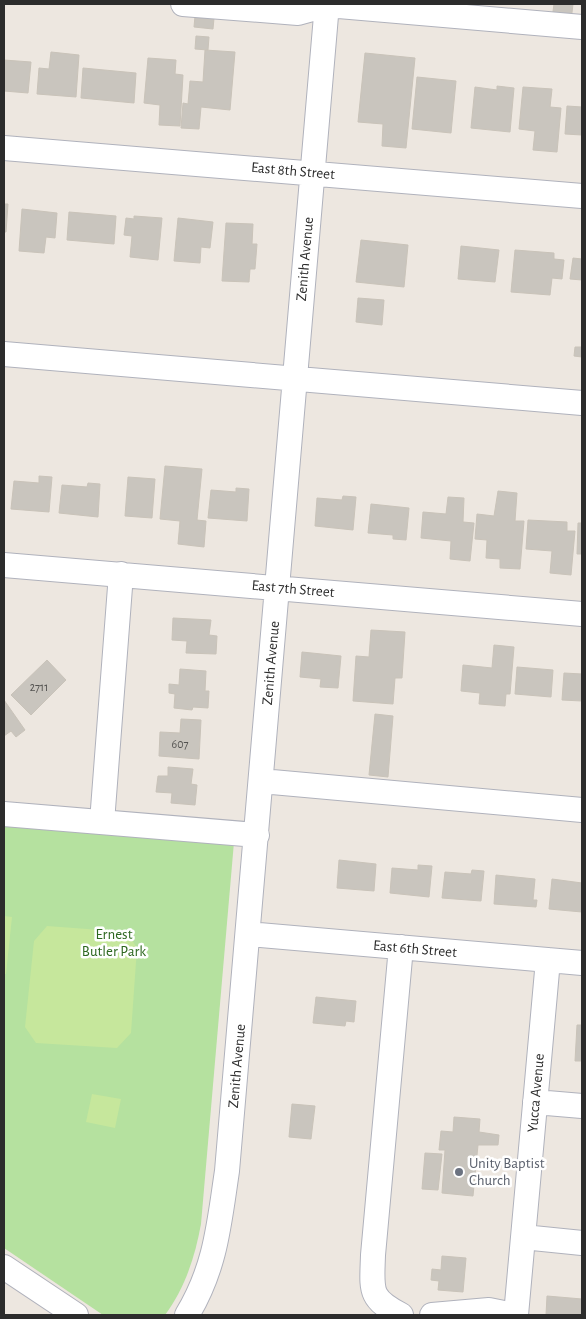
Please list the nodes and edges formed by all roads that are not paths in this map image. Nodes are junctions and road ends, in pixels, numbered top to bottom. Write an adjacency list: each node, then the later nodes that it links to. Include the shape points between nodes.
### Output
1 (183, 4): 2 (street, via 298,13)
2 (327, 4): 3 (street); 5 (street, Zenith Avenue)
3 (582, 27)
4 (4, 148): 5 (street, East 8th Street)
5 (312, 173): 6 (street, East 8th Street); 8 (street, Zenith Avenue)
6 (582, 196)
7 (4, 354): 8 (street)
8 (295, 377): 9 (street); 12 (street, Zenith Avenue)
9 (582, 403)
10 (4, 565): 11 (street, East 7th Street)
11 (121, 574): 12 (street, East 7th Street); 17 (street)
12 (277, 588): 13 (street, East 7th Street); 14 (street, Zenith Avenue)
13 (582, 614)
14 (261, 781): 15 (street); 18 (street, Zenith Avenue)
15 (582, 810)
16 (4, 814): 17 (street)
17 (102, 822): 18 (street)
18 (257, 835): 19 (street, Zenith Avenue)
19 (249, 934): 20 (street, East 6th Street); 29 (street, Zenith Avenue, via 227,1170 214,1255)
20 (401, 948): 21 (street, East 6th Street); 30 (street, via 372,1288 382,1305)
21 (548, 960): 22 (street, East 6th Street); 23 (street, Yucca Avenue)
22 (582, 963)
23 (535, 1102): 24 (street); 25 (street, Yucca Avenue)
24 (582, 1106)
25 (523, 1237): 26 (street); 32 (street, Yucca Avenue)
26 (582, 1243)
27 (4, 1267): 28 (street)
28 (76, 1315)
29 (187, 1315)
30 (402, 1315)
31 (432, 1315): 32 (street, via 489,1310)
32 (515, 1315)

